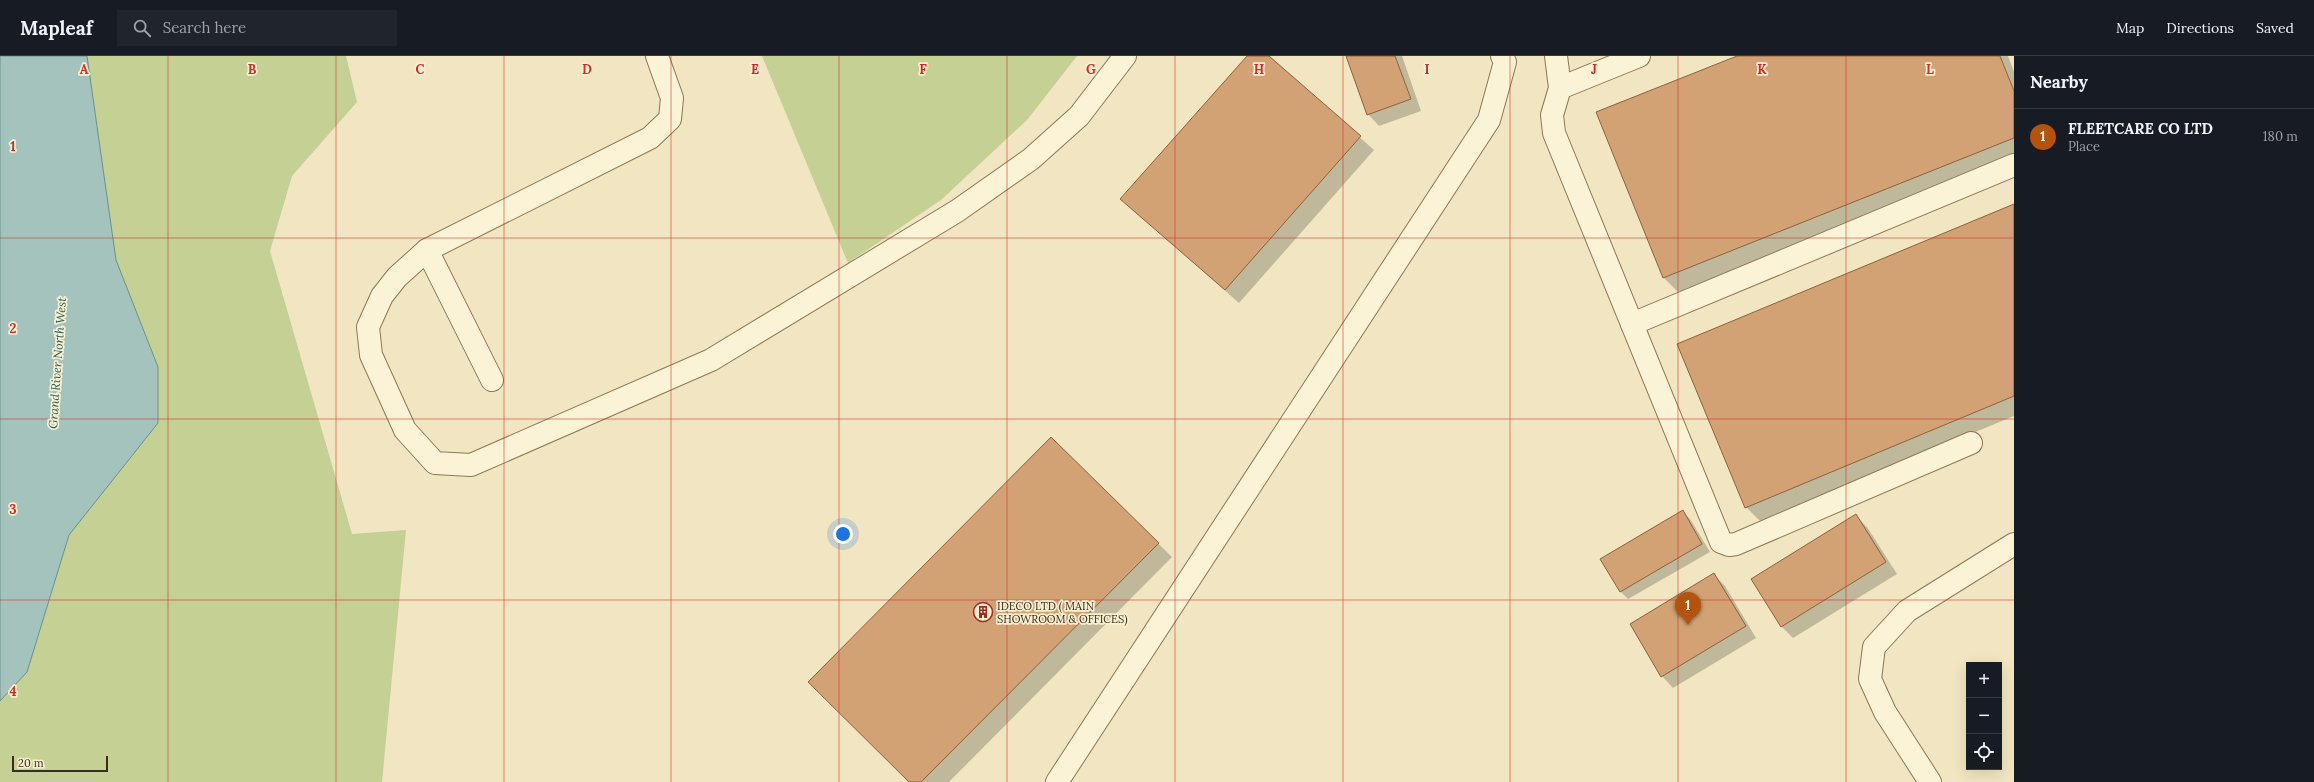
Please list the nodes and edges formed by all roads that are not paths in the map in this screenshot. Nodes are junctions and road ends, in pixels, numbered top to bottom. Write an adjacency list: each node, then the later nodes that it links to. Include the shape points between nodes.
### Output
1 (658, 56): 8 (lane, via 672,98 670,119 650,138)
2 (1125, 56): 8 (lane, via 1080,116 1031,159 957,211 711,360 471,465 435,463 405,430 371,355 368,327 382,296 397,277)
3 (1502, 56): 13 (lane, via 1505,62 1489,120)
4 (1556, 56): 6 (lane)
5 (1639, 56): 6 (lane)
6 (1560, 88): 9 (lane, via 1552,115 1554,132)
7 (2014, 165): 9 (lane)
8 (427, 250): 10 (lane)
9 (1632, 324): 11 (lane, via 1721,542 1729,545)
10 (492, 380)
11 (1971, 443)
12 (2014, 544): 14 (lane, via 1907,611 1874,647 1870,679 1885,712)
13 (1057, 782)
14 (1930, 782)

